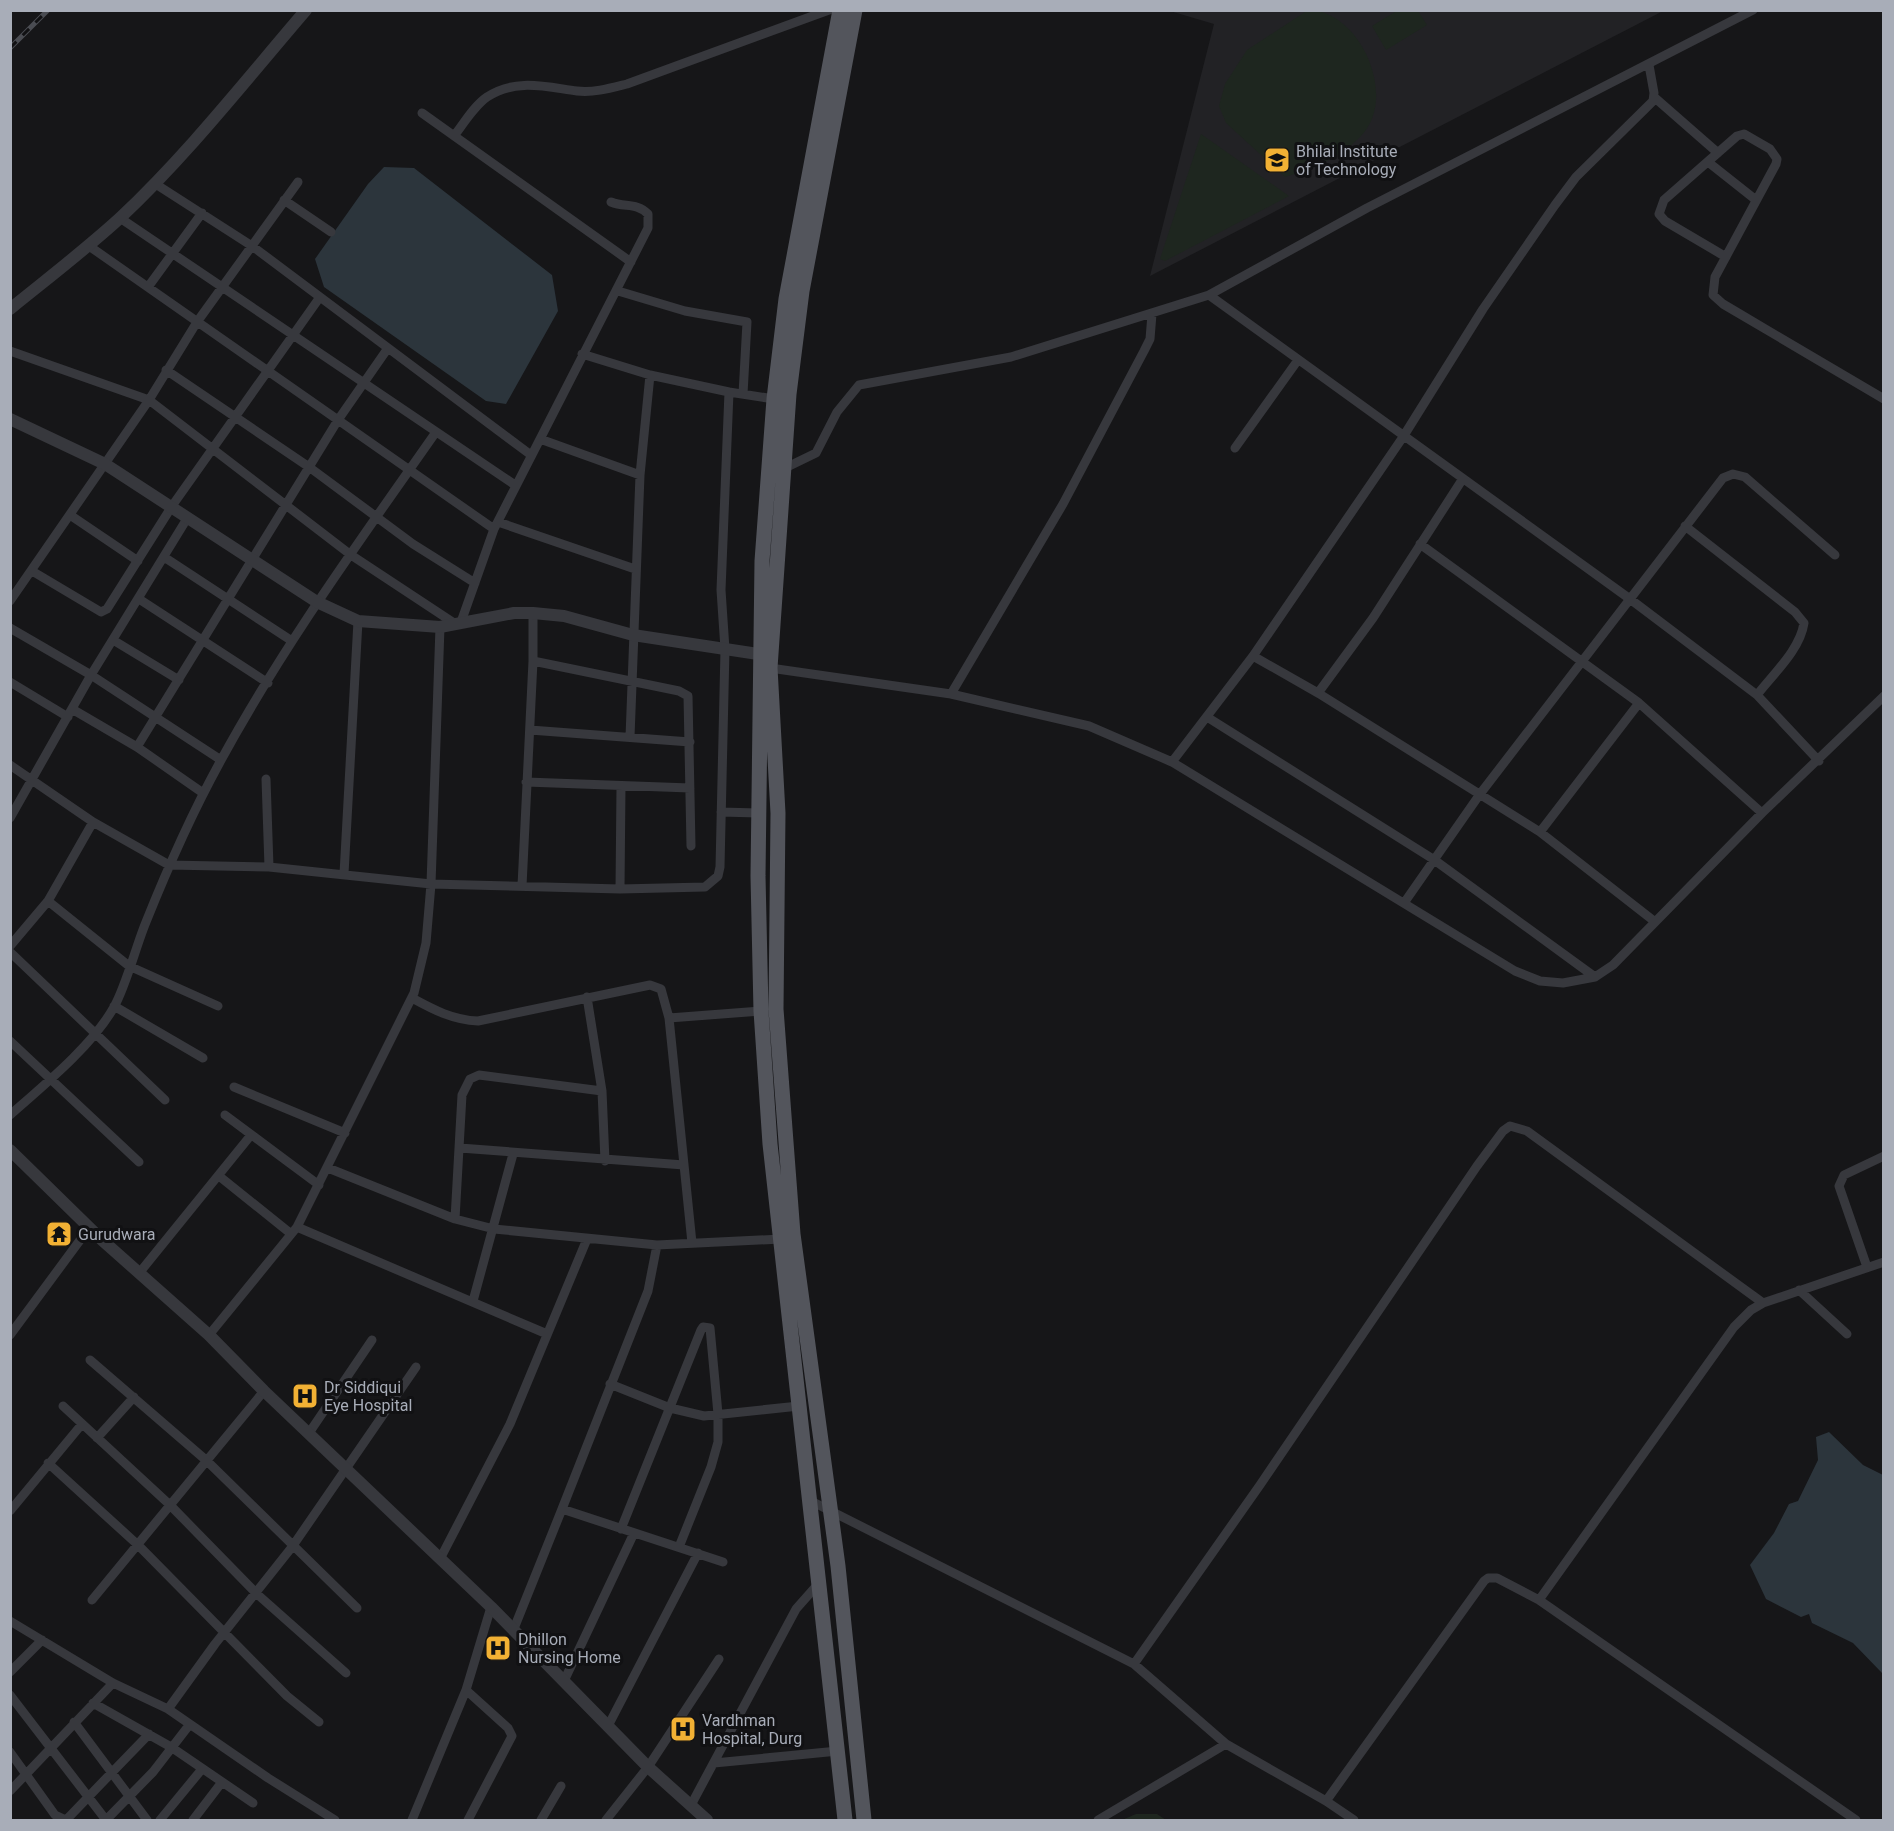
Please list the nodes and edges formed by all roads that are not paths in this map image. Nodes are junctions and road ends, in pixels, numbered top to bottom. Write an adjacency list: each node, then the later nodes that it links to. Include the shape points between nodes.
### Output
1 (306, 10): 13 (street, via 213,122)
2 (829, 10): 9 (street, via 627,84 579,91 542,84 498,91 486,98)
3 (840, 10): 44 (main road, via 786,299)
4 (855, 10): 58 (main road, via 802,291)
5 (1753, 10): 6 (street)
6 (1649, 65): 7 (street); 28 (street, via 1386,198)
7 (1654, 97): 10 (street); 51 (street, via 1576,177 1483,309)
8 (422, 113): 9 (street)
9 (454, 136): 24 (street)
10 (1718, 153): 11 (street); 15 (street, via 1744,134 1774,152 1776,164)
11 (1708, 162): 15 (street); 23 (street, via 1664,200 1659,214)
12 (298, 182): 14 (street)
13 (154, 183): 17 (street); 18 (street)
14 (284, 200): 19 (street); 21 (street)
15 (1756, 200): 23 (street)
16 (611, 202): 24 (street, via 634,204 648,214 648,228)
17 (202, 213): 21 (street); 22 (street)
18 (120, 218): 20 (street); 22 (street)
19 (332, 232)
20 (89, 246): 26 (street); 30 (street)
21 (252, 246): 25 (street); 29 (street)
22 (173, 254): 25 (street); 26 (street)
23 (1726, 257): 45 (street, via 1713,282 1717,300)
24 (631, 262): 27 (street)
25 (222, 287): 32 (street); 33 (street)
26 (148, 288): 32 (street)
27 (618, 291): 36 (street); 43 (street, via 686,311 747,322)
28 (1209, 295): 31 (street); 37 (street)
29 (320, 297): 33 (street); 34 (street)
30 (10, 309)
31 (1152, 314): 58 (street, via 1011,357 859,385 837,412 816,453); 105 (street, via 1150,339 1144,351 1063,504)
32 (197, 322): 38 (street); 39 (street)
33 (293, 335): 39 (street); 41 (street)
34 (388, 348): 41 (street); 55 (street)
35 (10, 351): 46 (street)
36 (582, 354): 40 (street); 52 (street)
37 (1298, 360): 51 (street); 53 (street)
38 (166, 370): 46 (street); 47 (street)
39 (268, 371): 47 (street); 49 (street)
40 (651, 375): 42 (street); 60 (street)
41 (364, 383): 49 (street); 50 (street)
42 (729, 392): 43 (street); 93 (street, via 721,590)
43 (743, 394): 44 (street)
44 (774, 399): 94 (main road)
45 (1884, 399)
46 (149, 400): 54 (street); 56 (street)
47 (235, 417): 54 (street); 57 (street)
48 (10, 419): 56 (street)
49 (339, 420): 57 (street); 59 (street)
50 (436, 432): 59 (street); 62 (street)
51 (1403, 437): 61 (street); 95 (street)
52 (540, 439): 55 (street); 60 (street)
53 (1235, 448)
54 (215, 449): 63 (street); 64 (street)
55 (531, 455): 62 (street)
56 (105, 464): 63 (street); 65 (street)
57 (309, 467): 64 (street); 67 (street)
58 (783, 469): 98 (main road)
59 (409, 470): 67 (street); 68 (street)
60 (640, 475): 76 (street)
61 (1462, 480): 70 (street); 81 (street)
62 (515, 485): 68 (street)
63 (172, 506): 66 (street); 75 (street)
64 (287, 506): 71 (street); 74 (street)
65 (70, 515): 75 (street); 77 (street)
66 (188, 517): 73 (street); 74 (street)
67 (376, 517): 71 (street); 78 (street)
68 (496, 525): 76 (street); 78 (street)
69 (1685, 526): 72 (street, via 1723,478 1739,474); 81 (street); 106 (street, via 1804,623 1795,645)
70 (1420, 544): 97 (street); 104 (street, via 1373,618)
71 (351, 555): 83 (street); 86 (street)
72 (1835, 555)
73 (164, 557): 79 (street); 80 (street)
74 (253, 560): 80 (street); 83 (street)
75 (138, 561): 77 (street, via 105,612)
76 (635, 569): 89 (street)
77 (32, 571): 82 (street)
78 (475, 583): 86 (street)
79 (139, 599): 90 (street); 91 (street)
80 (229, 599): 91 (street); 92 (street)
81 (1630, 599): 97 (street); 106 (street)
82 (10, 601)
83 (316, 602): 85 (street); 92 (street)
84 (533, 613): 86 (street); 89 (street, via 564,616); 96 (street)
85 (358, 621): 87 (street); 137 (street)
86 (457, 622): 87 (street)
87 (441, 627): 138 (street)
88 (10, 628): 99 (street)
89 (633, 635): 93 (street); 102 (street)
90 (113, 640): 99 (street); 100 (street)
91 (203, 641): 100 (street); 103 (street)
92 (292, 641): 103 (street)
93 (725, 649): 94 (street); 127 (street)
94 (758, 654): 98 (street); 128 (main road)
95 (1253, 656): 104 (street); 111 (street)
96 (533, 661): 102 (street); 112 (street)
97 (1584, 662): 108 (street); 126 (street)
98 (770, 668): 105 (street); 211 (main road, via 778,813 776,1010 793,1234)
99 (91, 675): 109 (street); 110 (street)
100 (179, 680): 110 (street)
101 (10, 682): 109 (street)
102 (631, 682): 113 (street); 114 (street, via 688,696)
103 (268, 683): 116 (street)
104 (1318, 693): 126 (street)
105 (951, 694): 118 (street, via 1089,726)
106 (1757, 695): 117 (street)
107 (1884, 696): 117 (street)
108 (1640, 703): 129 (street); 132 (street)
109 (70, 713): 115 (street); 120 (street)
110 (156, 717): 115 (street); 116 (street)
111 (1207, 717): 118 (street); 134 (street)
112 (530, 730): 113 (street); 122 (street)
113 (630, 738): 114 (street)
114 (690, 742): 124 (street)
115 (137, 747): 125 (street)
116 (221, 760): 125 (street)
117 (1819, 761): 129 (street)
118 (1172, 762): 142 (street)
119 (10, 765): 120 (street)
120 (33, 779): 130 (street); 131 (street)
121 (266, 779): 136 (street)
122 (526, 782): 123 (street); 139 (street)
123 (621, 786): 124 (street); 140 (street)
124 (690, 789): 133 (street)
125 (203, 793): 135 (street)
126 (1480, 794): 132 (street); 134 (street)
127 (725, 812): 128 (street); 140 (street, via 720,867 712,882 705,887)
128 (758, 813): 152 (main road)
129 (1762, 813): 143 (street)
130 (10, 818)
131 (93, 822): 135 (street); 141 (street)
132 (1539, 832): 143 (street)
133 (691, 846)
134 (1433, 859): 142 (street); 147 (street)
135 (170, 865): 136 (street); 146 (street)
136 (269, 867): 137 (street)
137 (344, 874): 138 (street)
138 (431, 884): 139 (street); 148 (street, via 426,943)
139 (522, 886): 140 (street)
140 (620, 889)
141 (48, 901): 144 (street); 146 (street)
142 (1404, 903): 147 (street, via 1482,953 1540,981 1563,983)
143 (1653, 921): 147 (street, via 1613,965)
144 (10, 946)
145 (10, 952): 154 (street)
146 (129, 966): 150 (street); 151 (street)
147 (1595, 977)
148 (413, 996): 149 (street, via 447,1016 478,1021); 163 (street)
149 (587, 997): 153 (street, via 656,985 664,994); 159 (street)
150 (114, 1006): 154 (street); 156 (street)
151 (218, 1006)
152 (761, 1011): 153 (street); 180 (main road)
153 (669, 1018): 171 (street)
154 (94, 1033): 157 (street); 160 (street)
155 (10, 1041): 157 (street)
156 (203, 1058)
157 (51, 1079): 161 (street); 170 (street)
158 (234, 1087): 163 (street)
159 (602, 1091): 165 (street, via 474,1077 465,1085 462,1095); 169 (street)
160 (165, 1100)
161 (10, 1115)
162 (225, 1115): 164 (street)
163 (345, 1133): 172 (street)
164 (251, 1135): 173 (street); 174 (street)
165 (460, 1148): 167 (street); 175 (street)
166 (10, 1150): 176 (street)
167 (513, 1154): 169 (street); 177 (street)
168 (1884, 1156): 184 (street, via 1844,1175 1839,1186)
169 (605, 1161): 171 (street)
170 (139, 1162)
171 (684, 1164): 181 (street)
172 (328, 1168): 174 (street); 175 (street)
173 (219, 1176): 178 (street); 185 (street)
174 (319, 1185): 178 (street)
175 (455, 1219): 177 (street)
176 (89, 1228): 185 (street); 191 (street)
177 (494, 1229): 179 (street); 187 (street)
178 (293, 1230): 187 (street); 192 (street)
179 (587, 1239): 182 (street); 189 (street)
180 (781, 1239): 181 (street); 200 (main road)
181 (692, 1243): 182 (street)
182 (657, 1245): 196 (street, via 648,1291)
183 (1884, 1262): 184 (street)
184 (1867, 1267): 186 (street)
185 (140, 1272): 192 (street)
186 (1799, 1290): 188 (street); 190 (street)
187 (473, 1302): 189 (street)
188 (1763, 1303): 225 (street, via 1734,1327); 233 (street, via 1527,1131 1510,1126 1472,1173)
189 (548, 1334): 220 (street, via 510,1424)
190 (1847, 1334)
191 (10, 1335)
192 (209, 1335): 197 (street)
193 (372, 1340): 204 (street)
194 (90, 1360): 198 (street)
195 (416, 1367): 208 (street)
196 (610, 1384): 201 (street); 212 (street)
197 (264, 1391): 204 (street); 206 (street)
198 (134, 1397): 205 (street); 206 (street)
199 (63, 1406): 203 (street)
200 (799, 1406): 202 (street); 209 (main road)
201 (670, 1408): 202 (street, via 704,1416); 202 (street, via 701,1330 706,1327 712,1331); 214 (street)
202 (718, 1414): 218 (street, via 718,1442 711,1467)
203 (82, 1424): 205 (street); 207 (street)
204 (309, 1433): 208 (street)
205 (97, 1438): 210 (street)
206 (207, 1461): 210 (street); 217 (street)
207 (48, 1463): 213 (street); 216 (street)
208 (347, 1470): 217 (street); 220 (street)
209 (807, 1498): 211 (street); 222 (main road)
210 (171, 1505): 216 (street); 223 (street)
211 (830, 1508): 233 (street); 276 (main road)
212 (562, 1509): 214 (street); 229 (street)
213 (10, 1511)
214 (621, 1529): 215 (street)
215 (634, 1533): 218 (street); 236 (street)
216 (138, 1545): 224 (street); 230 (street)
217 (292, 1547): 223 (street); 227 (street)
218 (679, 1547): 219 (street)
219 (698, 1554): 221 (street); 245 (street)
220 (440, 1559): 226 (street)
221 (723, 1562)
222 (819, 1583): 250 (main road); 252 (street, via 796,1609)
223 (256, 1594): 230 (street); 235 (street)
224 (92, 1600)
225 (1539, 1600): 262 (street, via 1497,1578 1484,1581); 279 (street)
226 (491, 1607): 229 (street); 238 (street)
227 (357, 1608)
228 (10, 1621): 231 (street)
229 (513, 1631): 236 (street)
230 (225, 1632): 241 (street); 243 (street, via 287,1696)
231 (42, 1640): 234 (street); 237 (street)
232 (719, 1659): 253 (street)
233 (1134, 1664): 247 (street)
234 (10, 1672)
235 (346, 1673)
236 (564, 1681): 245 (street)
237 (113, 1683): 240 (street); 241 (street)
238 (466, 1690): 270 (street); 271 (street, via 512,1736)
239 (10, 1695): 248 (street)
240 (93, 1703): 242 (street); 246 (street)
241 (168, 1710): 244 (street)
242 (74, 1722): 248 (street); 255 (street)
243 (319, 1722)
244 (190, 1724): 249 (street); 269 (street)
245 (608, 1726): 253 (street)
246 (149, 1734): 249 (street); 255 (street)
247 (1226, 1744): 262 (street); 277 (street)
248 (51, 1745): 256 (street); 261 (street)
249 (171, 1747): 254 (street); 260 (street)
250 (838, 1751): 252 (street); 275 (main road)
251 (10, 1752): 256 (street)
252 (714, 1763): 264 (street)
253 (648, 1767): 264 (street); 273 (street)
254 (202, 1769): 257 (street); 267 (street)
255 (112, 1773): 260 (street); 261 (street)
256 (28, 1774): 259 (street); 261 (street, via 60,1818 66,1820)
257 (222, 1782): 263 (street); 268 (street)
258 (561, 1786): 272 (street)
259 (10, 1791)
260 (130, 1796): 265 (street); 266 (street)
261 (89, 1797): 265 (street)
262 (1326, 1801): 278 (street)
263 (253, 1803)
264 (691, 1805): 274 (street)
265 (106, 1821)
266 (147, 1821)
267 (160, 1821)
268 (193, 1821)
269 (335, 1821)
270 (412, 1821)
271 (468, 1821)
272 (541, 1821)
273 (606, 1821)
274 (707, 1821)
275 (845, 1821)
276 (864, 1821)
277 (1098, 1821)
278 (1354, 1821)
279 (1856, 1821)

